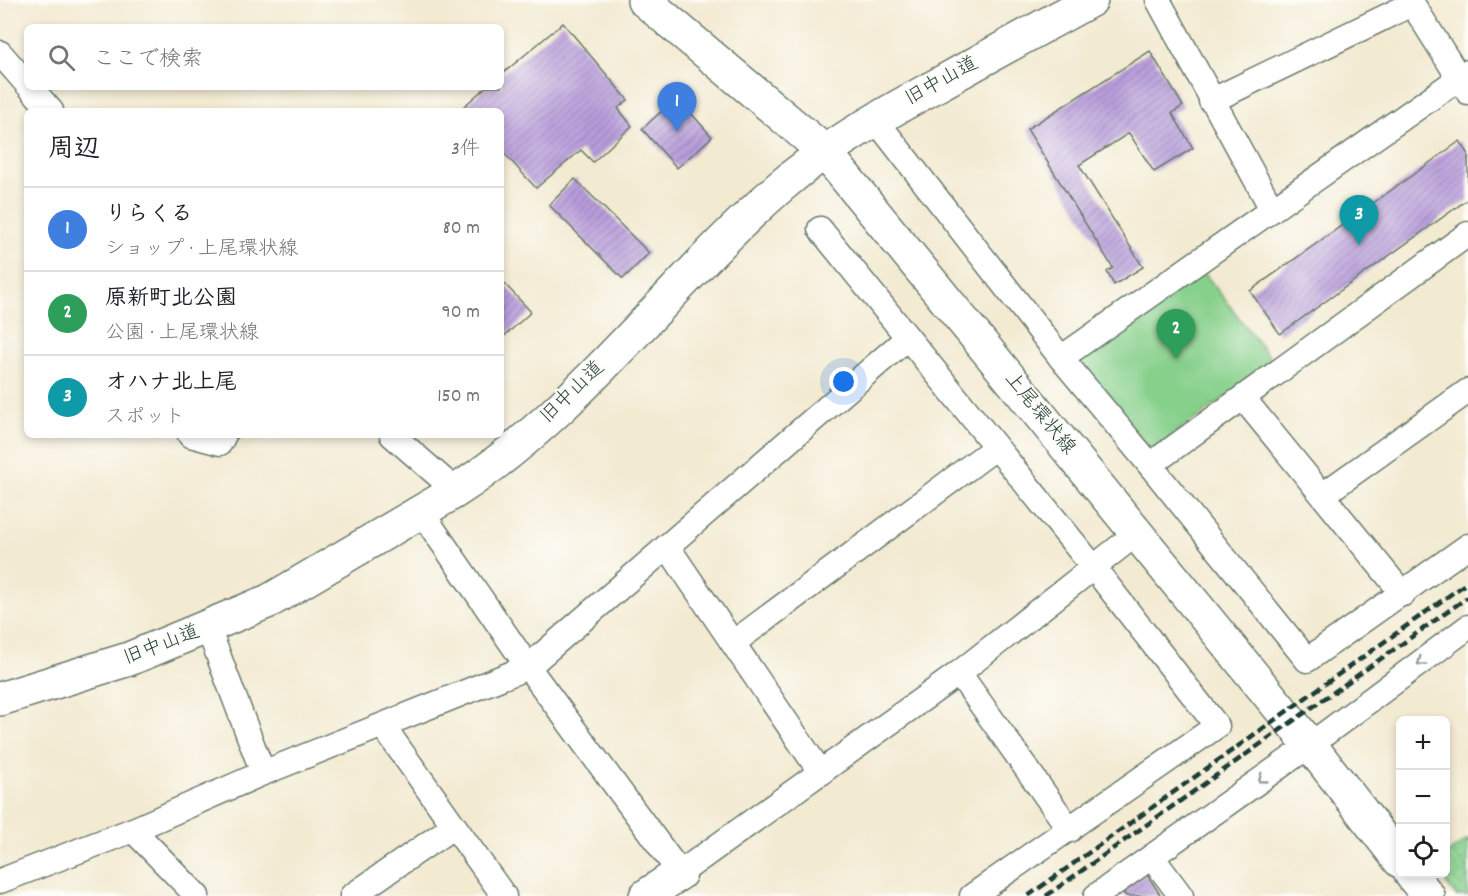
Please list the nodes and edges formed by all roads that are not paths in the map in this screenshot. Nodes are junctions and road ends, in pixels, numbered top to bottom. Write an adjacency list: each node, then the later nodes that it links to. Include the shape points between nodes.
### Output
1 (644, 0): 12 (main road, 上尾環状線)
2 (1091, 0): 11 (main road, 旧中山道)
3 (1158, 0): 9 (street)
4 (1411, 2): 7 (street); 9 (street)
5 (0, 53): 6 (street)
6 (24, 80)
7 (1465, 81): 13 (street)
8 (32, 90): 10 (street)
9 (1211, 101): 13 (street)
10 (48, 108)
11 (876, 119): 12 (main road, 旧中山道); 17 (street)
12 (824, 151): 25 (main road, 旧中山道, via 740,224 569,399 483,474); 28 (main road, 上尾環状線)
13 (1272, 209): 17 (street)
14 (819, 229): 16 (street)
15 (1468, 234): 19 (street)
16 (906, 339): 23 (street); 29 (street)
17 (1061, 358): 24 (street)
18 (1468, 391): 26 (street)
19 (1244, 399): 24 (street); 26 (street)
20 (201, 438): 21 (street, via 220,443)
21 (222, 438)
22 (395, 438): 25 (street)
23 (995, 448): 31 (street); 35 (street)
24 (1150, 465): 32 (street, via 1307,660)
25 (456, 491): 27 (main road, 旧中山道)
26 (1324, 494): 32 (street)
27 (422, 513): 34 (main road, 旧中山道, via 269,601); 36 (street)
28 (1136, 534): 31 (street); 40 (main road, 上尾環状線)
29 (667, 546): 35 (street); 36 (street)
30 (1468, 546): 32 (street)
31 (1094, 568): 37 (street); 45 (street, via 1217,726)
32 (1403, 594)
33 (1468, 627): 40 (street, one-way to 40)
34 (208, 628): 38 (main road, 旧中山道, via 129,659); 41 (street)
35 (733, 643): 42 (street)
36 (528, 667): 39 (street); 48 (street)
37 (959, 674): 42 (street); 45 (street)
38 (0, 699)
39 (383, 726): 41 (street); 43 (street)
40 (1310, 744): 46 (main road, 上尾環状線); 47 (street, one-way to 47)
41 (263, 773): 44 (street)
42 (821, 773): 48 (street)
43 (454, 826): 52 (street); 53 (street)
44 (133, 830): 50 (street); 51 (street)
45 (1070, 830): 55 (street)
46 (1396, 855)
47 (1152, 857): 56 (street); 57 (street)
48 (680, 873): 54 (main road)
49 (1414, 878): 58 (main road)
50 (0, 881)
51 (197, 896)
52 (352, 896)
53 (504, 896)
54 (646, 896)
55 (972, 896)
56 (1096, 896)
57 (1181, 896)
58 (1428, 896)

